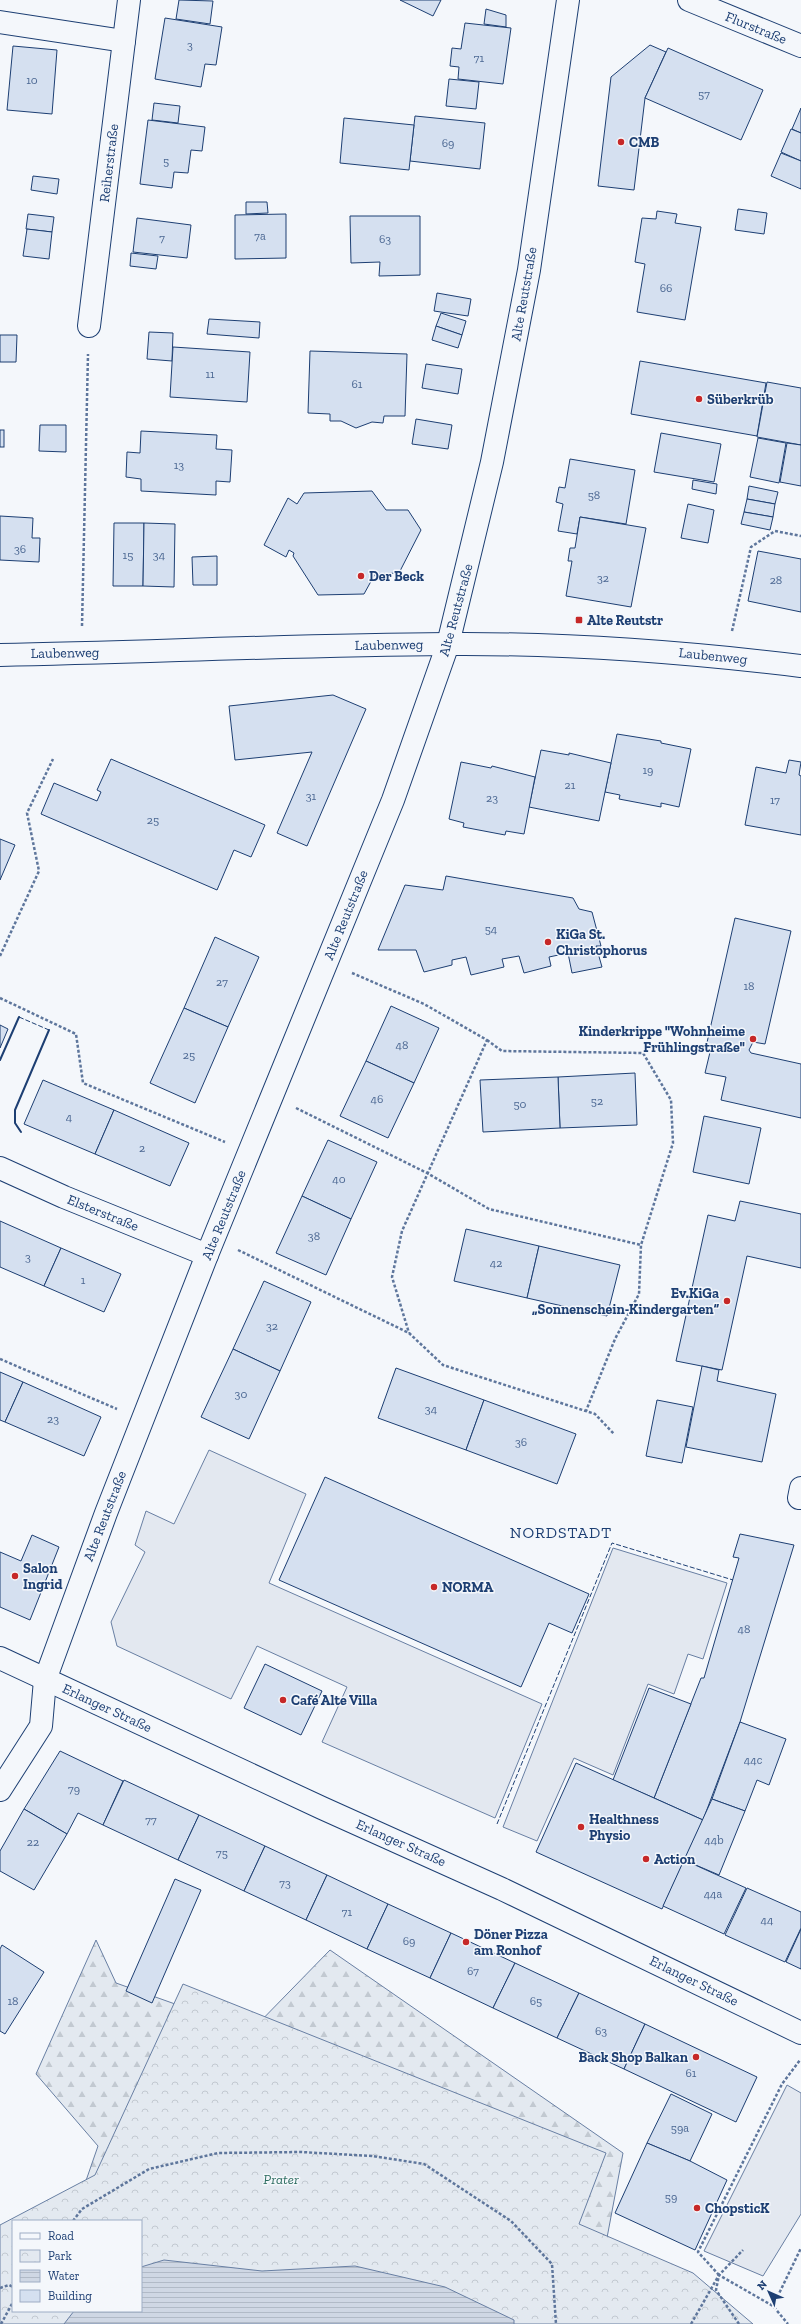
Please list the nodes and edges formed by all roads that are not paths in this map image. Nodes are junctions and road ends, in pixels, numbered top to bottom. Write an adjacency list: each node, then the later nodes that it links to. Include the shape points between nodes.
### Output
1 (129, 0): 5 (main road, Reiherstraße)
2 (568, 0): 8 (main road, Alte Reutstraße, via 529,270 492,462)
3 (689, 0): 6 (main road, Flurstraße)
4 (0, 22): 5 (main road)
5 (124, 41): 7 (main road, Reiherstraße)
6 (801, 46)
7 (89, 326)
8 (448, 644): 9 (main road, Laubenweg); 10 (main road, Laubenweg, via 578,647 726,657); 12 (main road, Alte Reutstraße, via 393,800)
9 (0, 655)
10 (801, 666)
11 (0, 1168): 12 (main road, Elsterstraße, via 64,1197)
12 (210, 1247): 14 (main road, Alte Reutstraße)
13 (0, 1658): 14 (main road, Erlanger Straße)
14 (45, 1680): 15 (main road, Alte Reutstraße, via 41,1726); 16 (main road, Erlanger Straße, via 502,1888)
15 (0, 1790)
16 (801, 2033)

